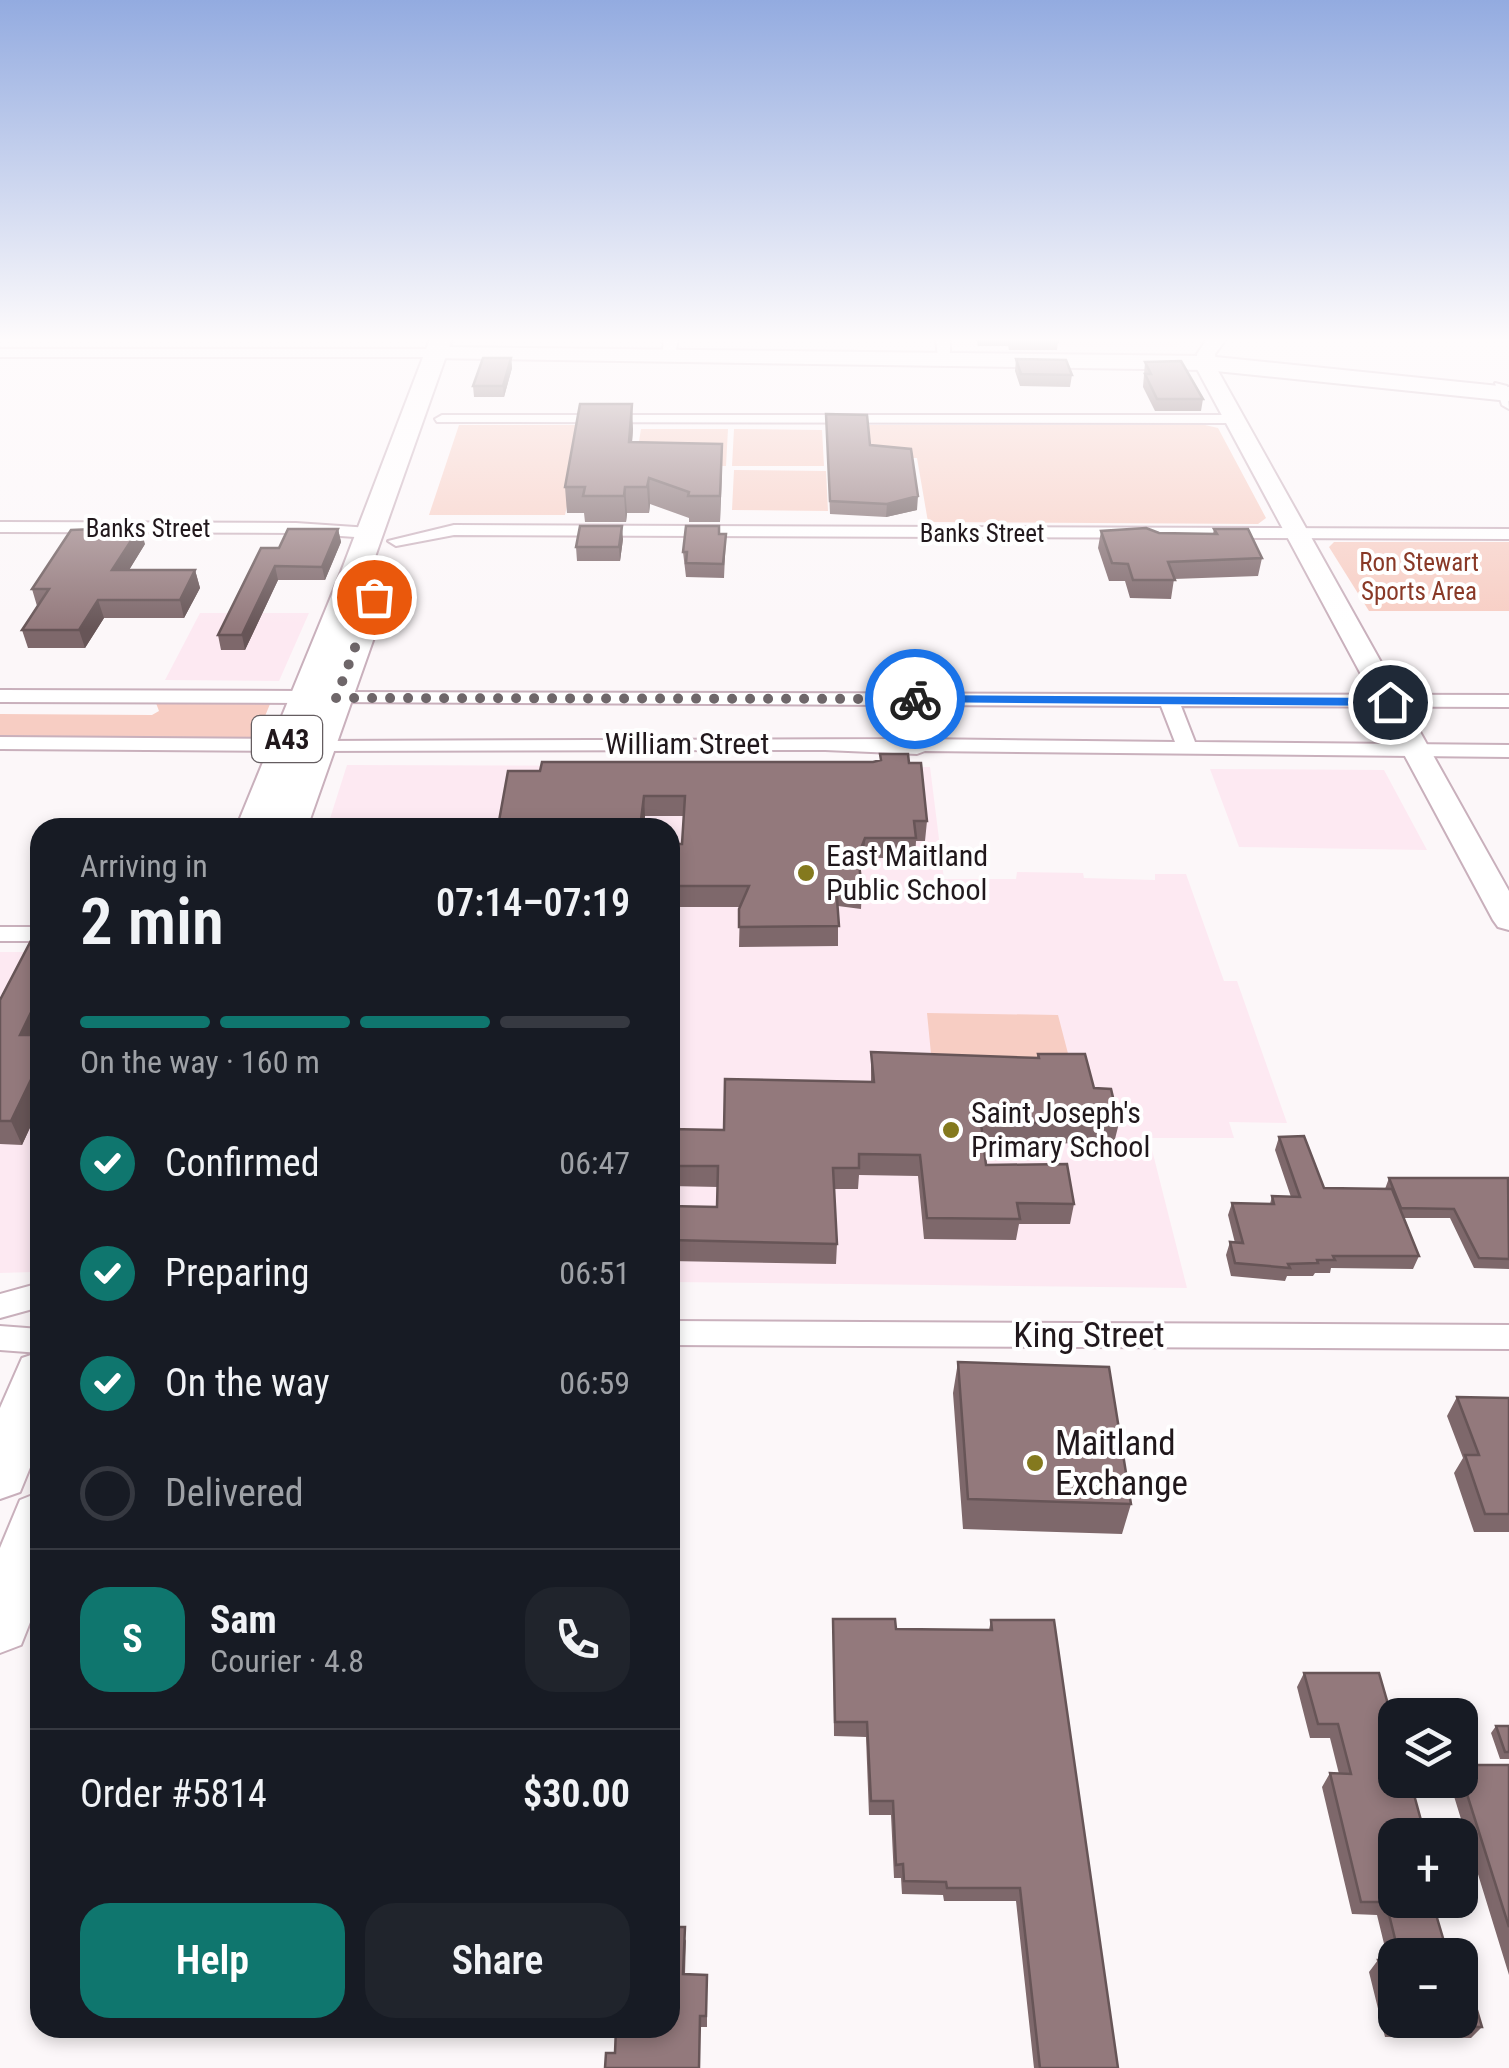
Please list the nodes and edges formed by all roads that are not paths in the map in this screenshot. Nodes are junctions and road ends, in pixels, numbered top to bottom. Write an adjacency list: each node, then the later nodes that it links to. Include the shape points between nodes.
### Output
1 (421, 436): 5 (highway, A43)
2 (436, 436): 4 (highway)
3 (1243, 436): 7 (main road)
4 (430, 450)
5 (390, 525): 6 (street, Banks Street); 7 (street, Banks Street); 10 (highway, A43)
6 (0, 528)
7 (1296, 533): 8 (street, Banks Street); 13 (main road)
8 (1509, 534)
9 (0, 696): 10 (street, William Street)
10 (320, 697): 15 (street, William Street); 17 (highway, A43)
11 (907, 699): 12 (street, William Street); 15 (street, William Street); 18 (street, via 894,710 896,732)
12 (1169, 701): 13 (street, William Street); 19 (street)
13 (1390, 702): 14 (street, William Street); 20 (main road)
14 (1509, 702)
15 (462, 721): 17 (street, William Street); 18 (street, William Street)
16 (0, 744): 17 (street, William Street)
17 (302, 746): 22 (highway, A43); 23 (highway, A43)
18 (917, 748): 19 (street, William Street)
19 (1188, 748): 20 (street, William Street)
20 (1418, 750): 21 (street, William Street); 24 (main road)
21 (1509, 750)
22 (260, 818)
23 (291, 818)
24 (1509, 920)
25 (0, 934): 26 (street)
26 (30, 934)
27 (30, 1298): 28 (street)
28 (0, 1306)
29 (680, 1332): 30 (street, King Street)
30 (1509, 1337)
31 (0, 1338): 32 (street)
32 (30, 1340)
33 (30, 1405): 34 (highway)
34 (18, 1442)
35 (30, 1545): 36 (highway)
36 (0, 1625)

